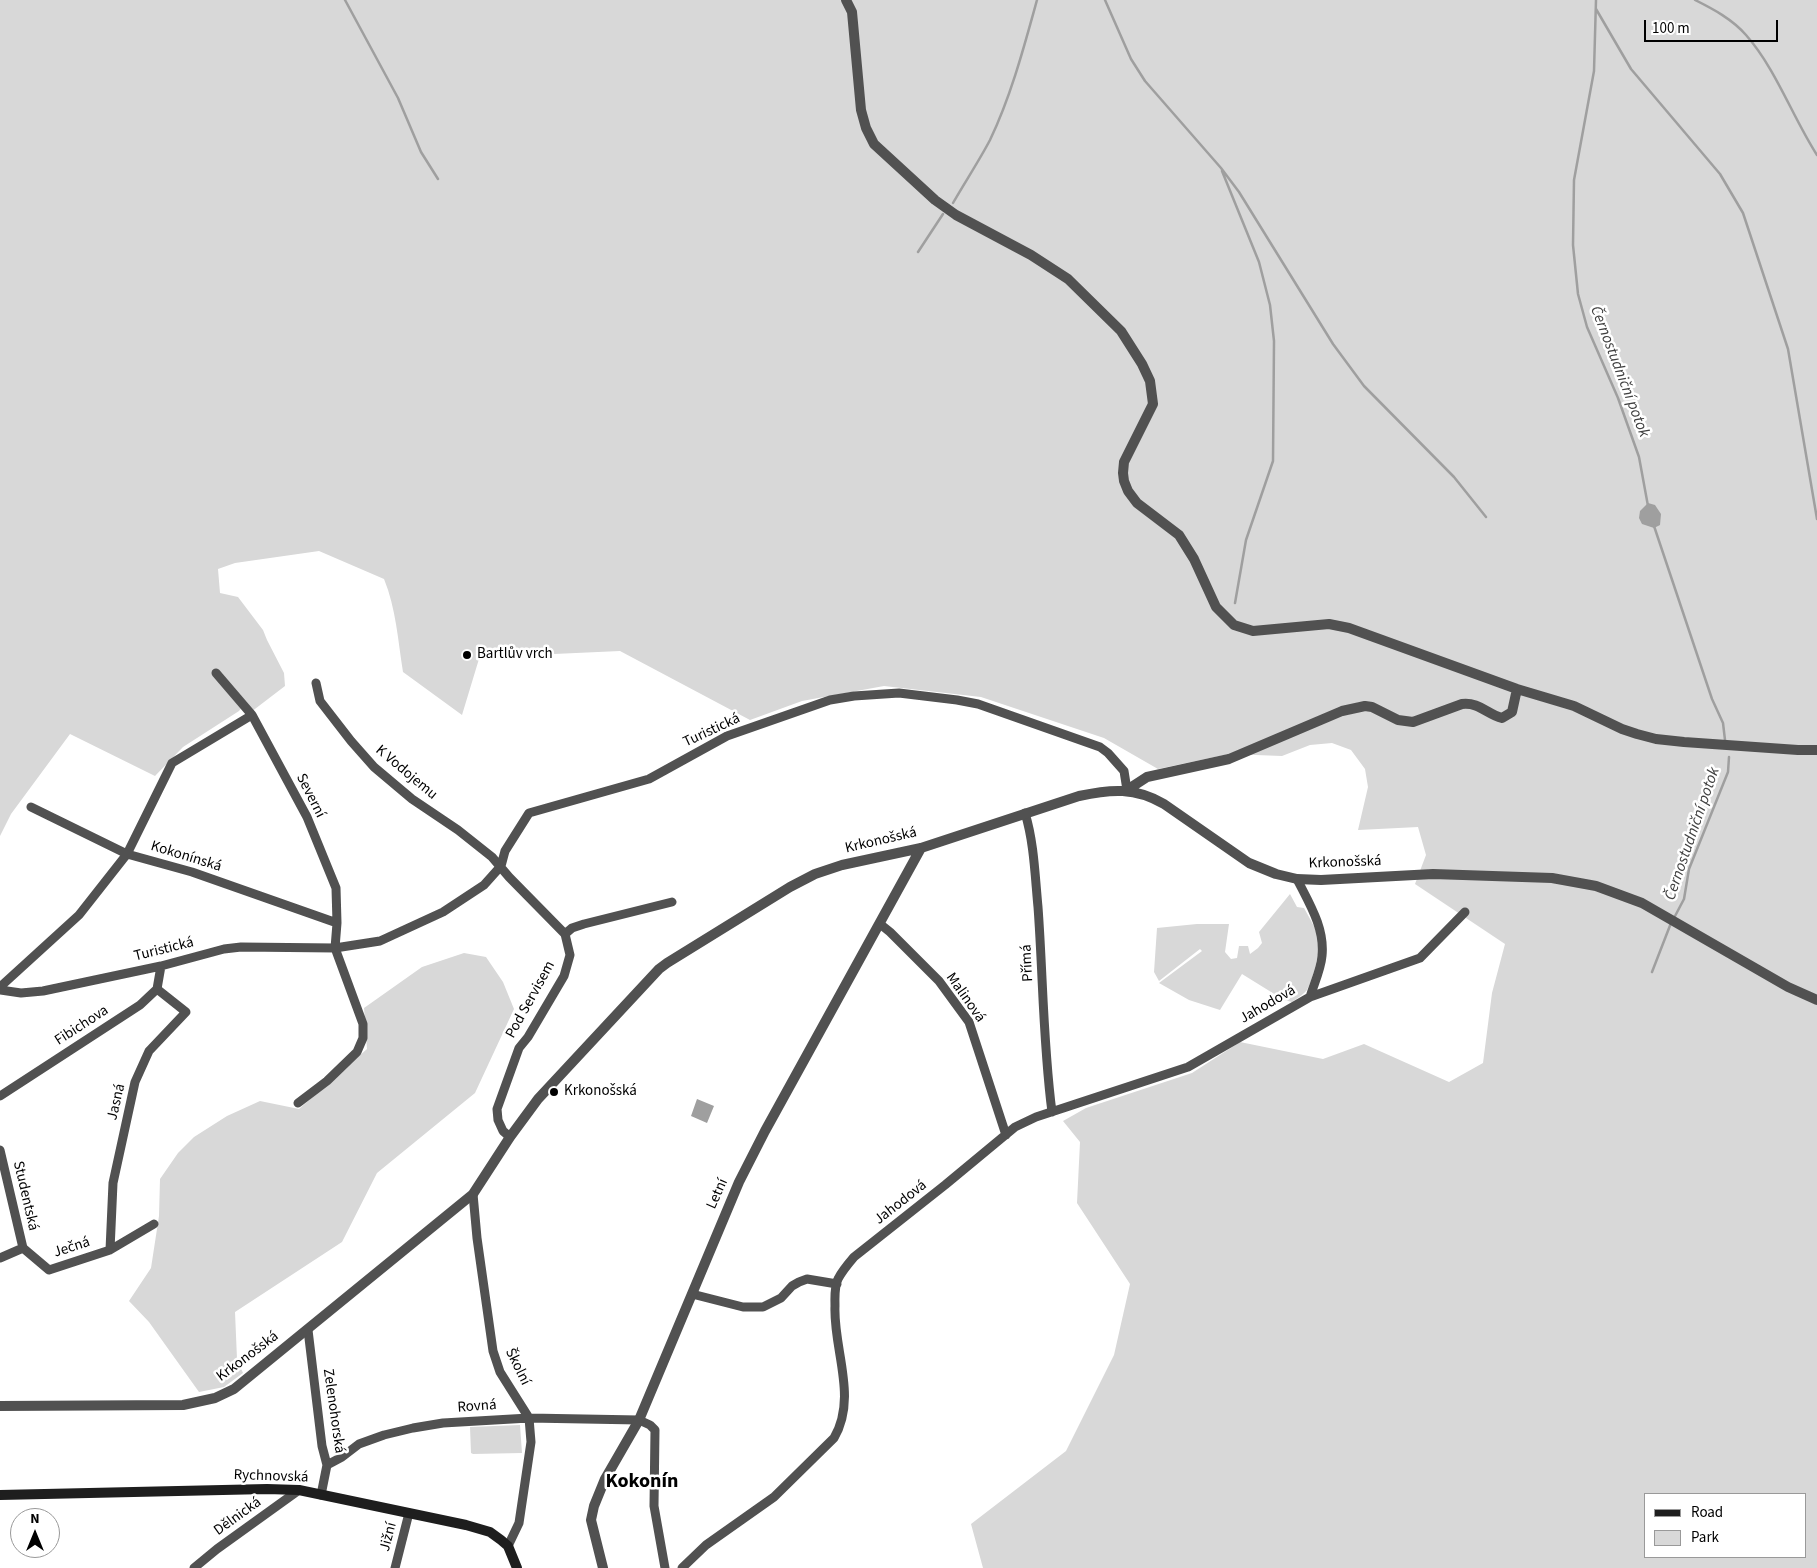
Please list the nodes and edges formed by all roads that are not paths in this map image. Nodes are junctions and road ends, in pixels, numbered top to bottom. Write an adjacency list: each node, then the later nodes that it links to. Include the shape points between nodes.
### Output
1 (846, 0): 4 (street, via 852,12 861,110 874,144 956,215 1068,279 1121,331 1142,364 1150,381 1153,404 1124,462 1124,482 1137,503 1179,535 1216,607 1226,619 1253,631 1329,624 1348,628)
2 (216, 673): 5 (street, Severní)
3 (316, 683): 12 (street, K Vodojemu, via 320,701 374,767)
4 (1517, 688): 6 (street, via 1574,706 1622,729 1656,739); 7 (street, via 1512,712 1502,718 1470,703 1413,722 1398,720 1372,707 1357,706 1228,758 1147,777)
5 (252, 715): 11 (street, via 172,762); 16 (street, Severní, via 307,818 336,888)
6 (1817, 750)
7 (1127, 790): 9 (street, Krkonošská, via 1080,796); 12 (street, Turistická, via 1124,771 1100,748 978,704 899,693 854,696 830,700 728,736 649,779 529,813 505,851); 13 (street, Krkonošská, via 1157,800 1249,863)
8 (31, 807): 11 (street, Kokonínská)
9 (1025, 813): 10 (street, Krkonošská); 27 (street, Přímá, via 1035,874)
10 (920, 848): 17 (street, Letní); 29 (street, Krkonošská, via 815,874 659,969 538,1099)
11 (126, 854): 16 (street, Kokonínská, via 192,872); 21 (street, via 79,914)
12 (501, 866): 18 (street); 19 (street, Turistická, via 484,885 443,912 380,941)
13 (1297, 879): 23 (street, Jahodová, via 1322,937 1322,957); 24 (street, Krkonošská, via 1433,874 1552,878 1596,886 1642,903 1788,987)
14 (672, 902): 18 (street, via 584,924)
15 (1465, 912): 23 (street, Jahodová, via 1420,958)
16 (337, 923): 19 (street, Severní)
17 (880, 924): 28 (street, Malinová, via 939,981 969,1022); 37 (street, Letní, via 739,1182)
18 (565, 934): 29 (street, Pod Servisem, via 570,954 564,976 519,1048 497,1108 498,1120)
19 (335, 948): 20 (street, Turistická, via 241,947); 26 (street, via 363,1024 363,1038 357,1052)
20 (162, 966): 21 (street, Turistická, via 43,991 21,993); 22 (street)
21 (0, 989)
22 (157, 989): 25 (street, Fibichova, via 140,1005); 34 (street, Jasná, via 186,1012 149,1051 135,1082 112,1183)
23 (1310, 997): 27 (street, Jahodová, via 1188,1067)
24 (1817, 1000)
25 (0, 1096)
26 (298, 1103)
27 (1052, 1112): 28 (street, Jahodová, via 1014,1127)
28 (1006, 1135): 36 (street, Jahodová, via 854,1257)
29 (510, 1137): 31 (street, Krkonošská)
30 (0, 1150): 33 (street, Studentská)
31 (473, 1194): 38 (street, Krkonošská); 40 (street, Školní, via 495,1360)
32 (154, 1224): 34 (street, Ječná)
33 (22, 1248): 34 (street, Ječná, via 49,1270); 35 (street)
34 (110, 1250)
35 (0, 1258)
36 (836, 1284): 37 (street, via 799,1282 781,1298 762,1307 742,1307); 53 (street, Jahodová, via 834,1323 845,1398 840,1428 834,1438 774,1496 706,1545)
37 (692, 1294): 41 (street, Letní)
38 (308, 1330): 39 (street, Krkonošská, via 242,1384 205,1401 171,1406); 42 (street, Zelenohorská)
39 (0, 1406)
40 (529, 1418): 41 (street, Rovná); 42 (street, Rovná, via 413,1428 359,1444); 47 (street, Školní, via 531,1442 519,1523)
41 (639, 1420): 51 (street, Letní, via 605,1479 594,1506 591,1520); 52 (street, via 655,1430 654,1506)
42 (327, 1465): 45 (street, Zelenohorská)
43 (299, 1490): 44 (main road, Rychnovská); 45 (main road, Rychnovská); 48 (street, Dělnická, via 217,1549)
44 (0, 1495)
45 (321, 1495): 46 (main road, Rychnovská)
46 (409, 1512): 47 (main road, Rychnovská, via 490,1532); 49 (street, Jižní)
47 (508, 1546): 50 (main road)
48 (199, 1567)
49 (395, 1568)
50 (517, 1568)
51 (603, 1568)
52 (665, 1568)
53 (682, 1568)

